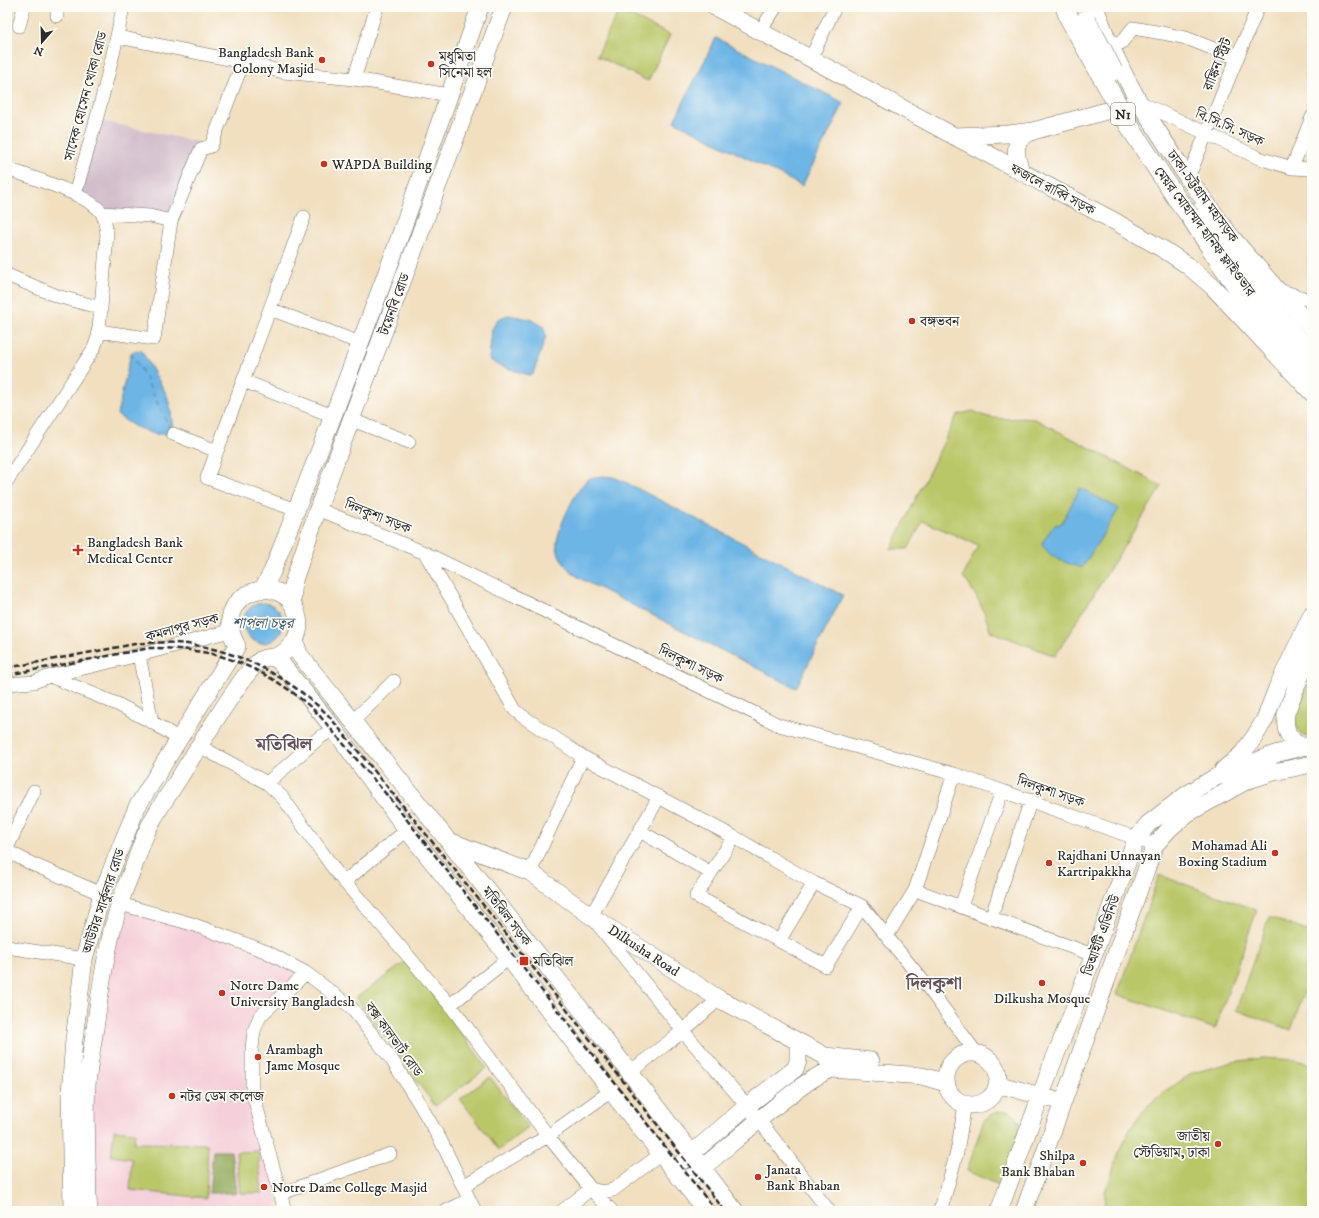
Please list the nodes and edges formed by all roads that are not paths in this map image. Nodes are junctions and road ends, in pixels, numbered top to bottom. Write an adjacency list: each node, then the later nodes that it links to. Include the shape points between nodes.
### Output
1 (24, 7): 15 (street)
2 (123, 7): 17 (street, সাদেক হোসেন খোকা রোড)
3 (377, 7): 22 (street)
4 (480, 7): 23 (main road, টয়েনবি রোড)
5 (504, 7): 55 (main road, টয়েনবি রোড)
6 (715, 7): 16 (main road)
7 (729, 7): 16 (main road)
8 (776, 7): 16 (street)
9 (835, 7): 19 (street)
10 (1058, 7): 25 (street)
11 (1065, 7): 37 (highway, মেয়র মোহাম্মদ হানিফ ফ্লাইওভার / N1, bridge, via 1133,132 1177,199)
12 (1078, 7): 37 (highway, মেয়র মোহাম্মদ হানিফ ফ্লাইওভার / N1, bridge, via 1128,101)
13 (1095, 7): 18 (main road, ঢাকা-চট্টগ্রাম মহাসড়ক)
14 (1258, 7): 20 (street, রাঙ্কিন স্ট্রিট)
15 (19, 26)
16 (760, 31): 19 (main road, ফজলে রাব্বি সড়ক)
17 (118, 36): 21 (street); 35 (street, সাদেক হোসেন খোকা রোড)
18 (1108, 41): 20 (street, via 1121,43 1133,28 1186,38); 24 (main road, ঢাকা-চট্টগ্রাম মহাসড়ক)
19 (811, 58): 29 (main road, ফজলে রাব্বি সড়ক)
20 (1237, 58): 28 (street, রাঙ্কিন স্ট্রিট)
21 (243, 62): 22 (street, via 283,72); 39 (street, via 211,146 201,149)
22 (354, 79): 23 (street)
23 (449, 95): 47 (main road, টয়েনবি রোড)
24 (1139, 102): 25 (main road); 28 (street, বি.সি.সি. সড়ক); 34 (main road, ঢাকা-চট্টগ্রাম মহাসড়ক)
25 (1110, 109): 27 (main road)
26 (1312, 117): 31 (street)
27 (1033, 131): 29 (main road); 33 (main road, via 1023,136 1017,146)
28 (1206, 134): 31 (street, বি.সি.সি. সড়ক, via 1259,158); 34 (street, রাঙ্কিন স্ট্রিট)
29 (954, 136): 33 (main road, ফজলে রাব্বি সড়ক)
30 (7, 168): 35 (street)
31 (1292, 168): 32 (street, বি.সি.সি. সড়ক)
32 (1312, 169)
33 (1021, 172): 53 (main road, ফজলে রাব্বি সড়ক, via 1142,237 1187,265 1213,287)
34 (1188, 178): 41 (main road, ঢাকা-চট্টগ্রাম মহাসড়ক, via 1233,239)
35 (75, 194): 36 (street)
36 (102, 213): 39 (street, via 150,216); 43 (street, via 107,234)
37 (1196, 213): 48 (highway, via 1219,228 1281,309); 49 (highway, মেয়র মোহাম্মদ হানিফ ফ্লাইওভার / N1, via 1277,316); 50 (highway, মেয়র মোহাম্মদ হানিফ ফ্লাইওভার / N1, via 1264,309); 51 (highway, via 1223,268 1254,310)
38 (304, 217): 44 (street)
39 (172, 221): 46 (street, via 154,340)
40 (7, 275): 43 (street, via 57,296)
41 (1276, 289): 42 (street); 45 (main road, ঢাকা-চট্টগ্রাম মহাসড়ক)
42 (1312, 301)
43 (101, 308): 46 (street)
44 (270, 309): 47 (street); 52 (street)
45 (1312, 327)
46 (98, 331): 59 (street, via 94,348)
47 (360, 343): 54 (main road, টয়েনবি রোড)
48 (1312, 343)
49 (1312, 353)
50 (1312, 363)
51 (1312, 375)
52 (243, 381): 54 (street); 58 (street)
53 (1312, 393)
54 (333, 416): 61 (main road, টয়েনবি রোড)
55 (352, 420): 57 (street); 60 (main road, টয়েনবি রোড)
56 (173, 434): 58 (street)
57 (409, 442)
58 (217, 451): 61 (street, via 207,478)
59 (7, 481)
60 (318, 509): 62 (street, দিলকুশা সড়ক); 64 (main road, টয়েনবি রোড, via 294,580)
61 (296, 510): 63 (main road, টয়েনবি রোড)
62 (425, 553): 80 (street, via 515,710); 82 (street, দিলকুশা সড়ক, via 779,726)
63 (265, 584): 64 (main road, via 270,590 285,596); 66 (main road, via 238,601 232,610)
64 (292, 595): 67 (main road, via 299,620)
65 (1312, 614): 83 (main road, via 1255,736 1242,754)
66 (230, 631): 69 (street, কমলাপুর সড়ক); 77 (main road, আউটার সার্কুলার রোড, via 237,646)
67 (295, 640): 70 (main road, via 282,653); 74 (main road, মতিঝিল সড়ক, via 299,654)
68 (1312, 647): 79 (main road, ডিআইটি এভিনিউ, via 1286,713 1285,724 1293,741)
69 (139, 655): 71 (street); 75 (street, কমলাপুর সড়ক)
70 (268, 658): 76 (main road, মতিঝিল সড়ক, via 281,663); 78 (main road, আউটার সার্কুলার রোড, via 252,667)
71 (50, 676): 73 (street, via 34,682); 75 (street, via 117,704)
72 (394, 681): 74 (street)
73 (7, 684)
74 (353, 721): 94 (main road, মতিঝিল সড়ক)
75 (152, 722): 77 (street)
76 (334, 729): 84 (street, via 319,738); 90 (main road, মতিঝিল সড়ক)
77 (178, 739): 103 (main road, আউটার সার্কুলার রোড, via 138,807)
78 (199, 746): 84 (street); 104 (main road, আউটার সার্কুলার রোড, via 150,825)
79 (1307, 747): 83 (main road, ডিআইটি এভিনিউ, via 1275,754)
80 (583, 756): 87 (street); 98 (street)
81 (1312, 764): 89 (main road, ডিআইটি এভিনিউ, via 1274,772 1246,782 1188,813)
82 (954, 774): 86 (street, দিলকুশা সড়ক); 102 (street)
83 (1214, 778): 89 (main road, ডিআইটি এভিনিউ, via 1186,795)
84 (267, 783): 100 (street, via 283,798)
85 (34, 791): 96 (street)
86 (1002, 791): 88 (street, দিলকুশা সড়ক); 106 (street)
87 (659, 797): 91 (street); 92 (street)
88 (1031, 800): 93 (street, দিলকুশা সড়ক); 108 (street)
89 (1165, 821): 93 (main road, ডিআইটি এভিনিউ, via 1148,824); 95 (main road, ডিআইটি এভিনিউ)
90 (407, 830): 100 (street); 113 (main road, মতিঝিল সড়ক)
91 (640, 831): 99 (street); 107 (street)
92 (734, 838): 99 (street); 101 (street)
93 (1137, 838): 95 (street, দিলকুশা সড়ক); 112 (main road, ডিআইটি এভিনিউ)
94 (448, 841): 98 (main road, Dilkusha Road); 123 (main road, মতিঝিল সড়ক)
95 (1155, 845): 124 (main road, ডিআইটি এভিনিউ)
96 (7, 848)
97 (7, 851): 103 (street)
98 (530, 872): 107 (main road, Dilkusha Road)
99 (711, 873): 110 (street, via 696,896)
100 (344, 882): 117 (street)
101 (814, 883): 105 (street); 110 (street)
102 (915, 890): 106 (street); 109 (street)
103 (102, 894): 114 (main road, আউটার সার্কুলার রোড)
104 (120, 904): 115 (street, বক্স কালভার্ট রোড, via 192,924 267,952); 145 (main road, আউটার সার্কুলার রোড, via 104,964 87,1085)
105 (862, 906): 109 (street); 110 (street, via 826,966)
106 (961, 906): 108 (street)
107 (592, 916): 116 (main road, Dilkusha Road); 118 (street)
108 (991, 918): 112 (street)
109 (887, 936): 120 (street)
110 (780, 941)
111 (7, 947): 114 (street)
112 (1093, 956): 122 (main road, ডিআইটি এভিনিউ)
113 (509, 958): 117 (street); 127 (main road, মতিঝিল সড়ক)
114 (84, 959): 144 (main road, আউটার সার্কুলার রোড, via 70,1093)
115 (306, 973): 140 (street, বক্স কালভার্ট রোড, via 351,1007 392,1060 423,1109); 142 (street, via 260,1016 254,1031 252,1090)
116 (719, 1000): 118 (street); 119 (main road, Dilkusha Road)
117 (450, 1005): 133 (street)
118 (683, 1031): 123 (street); 131 (street)
119 (798, 1042): 121 (main road, Dilkusha Road); 131 (main road, via 798,1061 795,1069)
120 (977, 1054): 125 (main road, via 969,1053 956,1058 950,1064); 126 (main road, via 984,1056 993,1065 998,1076)
121 (829, 1063): 125 (main road, Dilkusha Road, via 922,1076); 132 (main road, Dilkusha Road, via 820,1074)
122 (1051, 1067): 124 (main road); 128 (main road, ডিআইটি এভিনিউ)
123 (630, 1072): 134 (main road, মতিঝিল সড়ক)
124 (1073, 1074): 130 (main road, ডিআইটি এভিনিউ)
125 (946, 1076): 129 (main road, via 948,1090)
126 (997, 1084): 128 (main road); 129 (main road, via 989,1099 973,1105)
127 (611, 1090): 133 (street); 136 (main road, মতিঝিল সড়ক)
128 (1040, 1096): 130 (main road); 154 (main road, ডিআইটি এভিনিউ)
129 (964, 1104): 153 (street, via 957,1152)
130 (1063, 1104): 155 (main road, ডিআইটি এভিনিউ)
131 (747, 1106): 132 (street); 134 (main road)
132 (759, 1120): 137 (main road, Dilkusha Road); 152 (street)
133 (548, 1136): 140 (street); 141 (street)
134 (692, 1153): 137 (main road, মতিঝিল সড়ক); 138 (main road)
135 (390, 1154): 142 (street)
136 (661, 1154): 138 (main road, মতিঝিল সড়ক); 141 (street, via 613,1190 602,1192)
137 (703, 1167): 139 (main road, Dilkusha Road); 151 (main road, মতিঝিল সড়ক)
138 (673, 1169): 139 (main road, মতিঝিল সড়ক)
139 (684, 1183): 150 (main road, মতিঝিল সড়ক)
140 (463, 1186): 143 (street, বক্স কালভার্ট রোড)
141 (591, 1189): 148 (street); 149 (street)
142 (280, 1194): 146 (street)
143 (472, 1206): 147 (street)
144 (72, 1211)
145 (89, 1211)
146 (284, 1211)
147 (446, 1211)
148 (562, 1211)
149 (612, 1211)
150 (706, 1211)
151 (735, 1211)
152 (829, 1211)
153 (939, 1211)
154 (999, 1211)
155 (1024, 1211)

